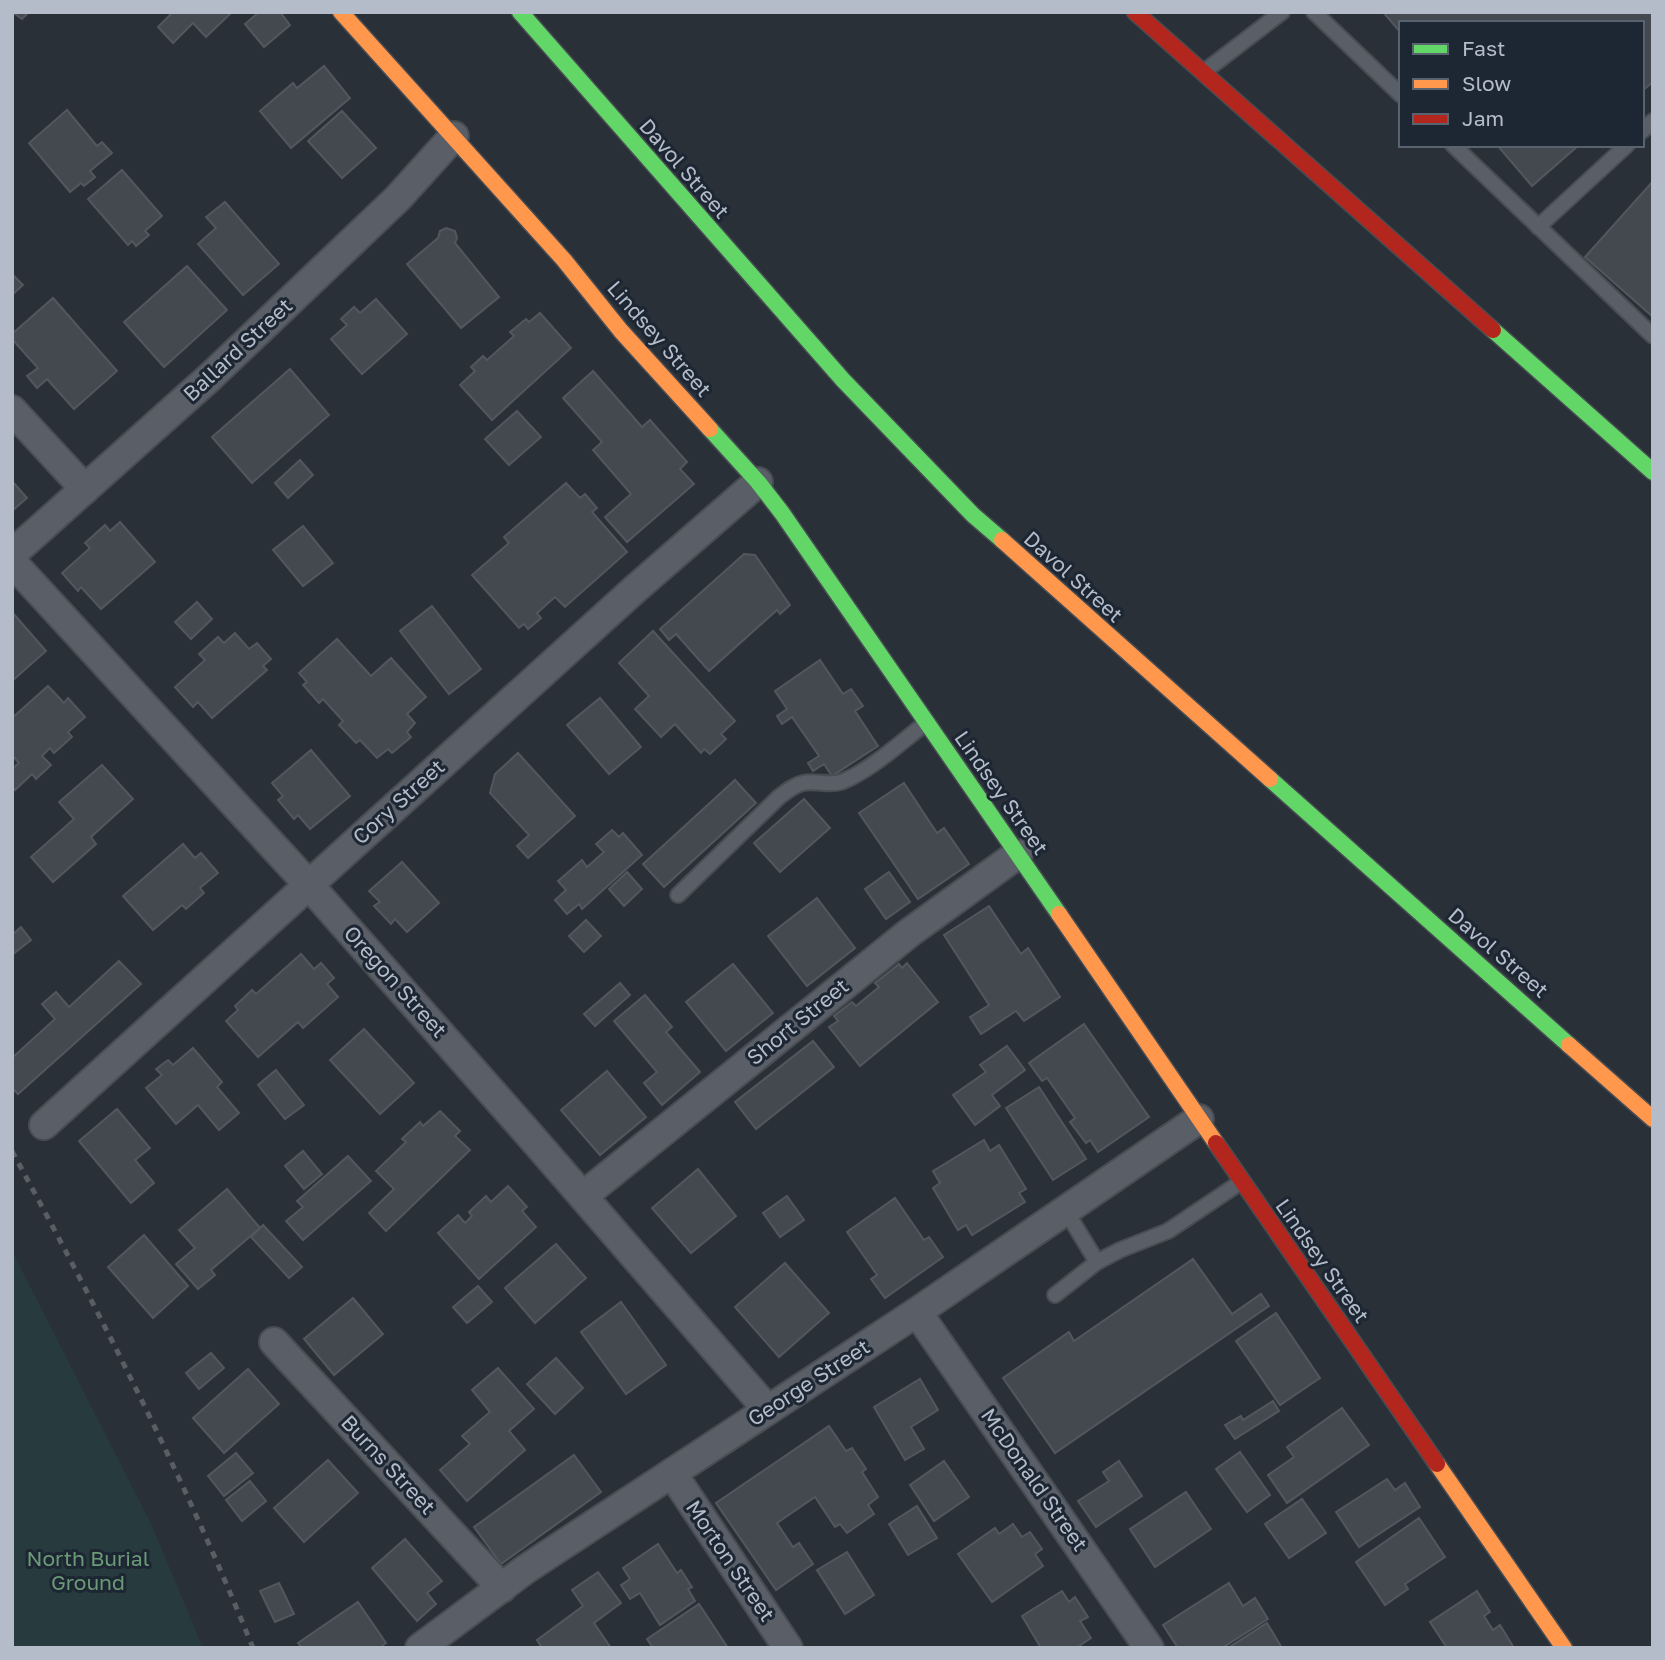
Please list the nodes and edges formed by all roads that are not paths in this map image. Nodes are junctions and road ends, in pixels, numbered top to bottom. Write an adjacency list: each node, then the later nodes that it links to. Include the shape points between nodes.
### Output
1 (341, 12): 8 (main road, Lindsey Street)
2 (520, 12): 24 (main road, Davol Street, via 807,340 973,515)
3 (1135, 12): 6 (main road)
4 (1282, 12): 6 (lane)
5 (1314, 12): 7 (lane)
6 (1204, 72): 14 (main road)
7 (1399, 93)
8 (454, 136): 15 (main road, Lindsey Street); 16 (street, Ballard Street, via 398,198)
9 (1455, 147): 11 (lane)
10 (1625, 147): 11 (lane)
11 (1538, 227): 12 (lane)
12 (1653, 336)
13 (12, 410): 16 (street)
14 (1653, 472)
15 (758, 482): 19 (main road, Lindsey Street); 21 (street, Cory Street)
16 (85, 489): 17 (street, Ballard Street)
17 (12, 554)
18 (12, 562): 21 (street, Oregon Street)
19 (927, 722): 20 (main road, Lindsey Street); 22 (lane, via 852,777 838,783 805,782 793,787)
20 (1018, 854): 23 (main road, Lindsey Street); 27 (street, Short Street, via 909,933)
21 (308, 884): 25 (street, Cory Street); 27 (street, Oregon Street)
22 (678, 895)
23 (1199, 1119): 26 (main road, Lindsey Street); 28 (street, George Street)
24 (1653, 1119)
25 (44, 1125)
26 (1242, 1182): 29 (lane, via 1168,1231); 39 (main road, Lindsey Street)
27 (583, 1196): 33 (street, Oregon Street)
28 (1066, 1210): 29 (lane); 31 (street, George Street)
29 (1097, 1262): 30 (lane)
30 (1055, 1294)
31 (917, 1312): 33 (street, George Street); 38 (street, McDonald Street)
32 (274, 1342): 35 (street, Burns Street)
33 (768, 1410): 34 (street, George Street)
34 (672, 1473): 35 (street, George Street); 37 (street, Morton Street)
35 (502, 1588): 36 (street, George Street)
36 (420, 1648)
37 (788, 1648)
38 (1149, 1648)
39 (1563, 1648)

